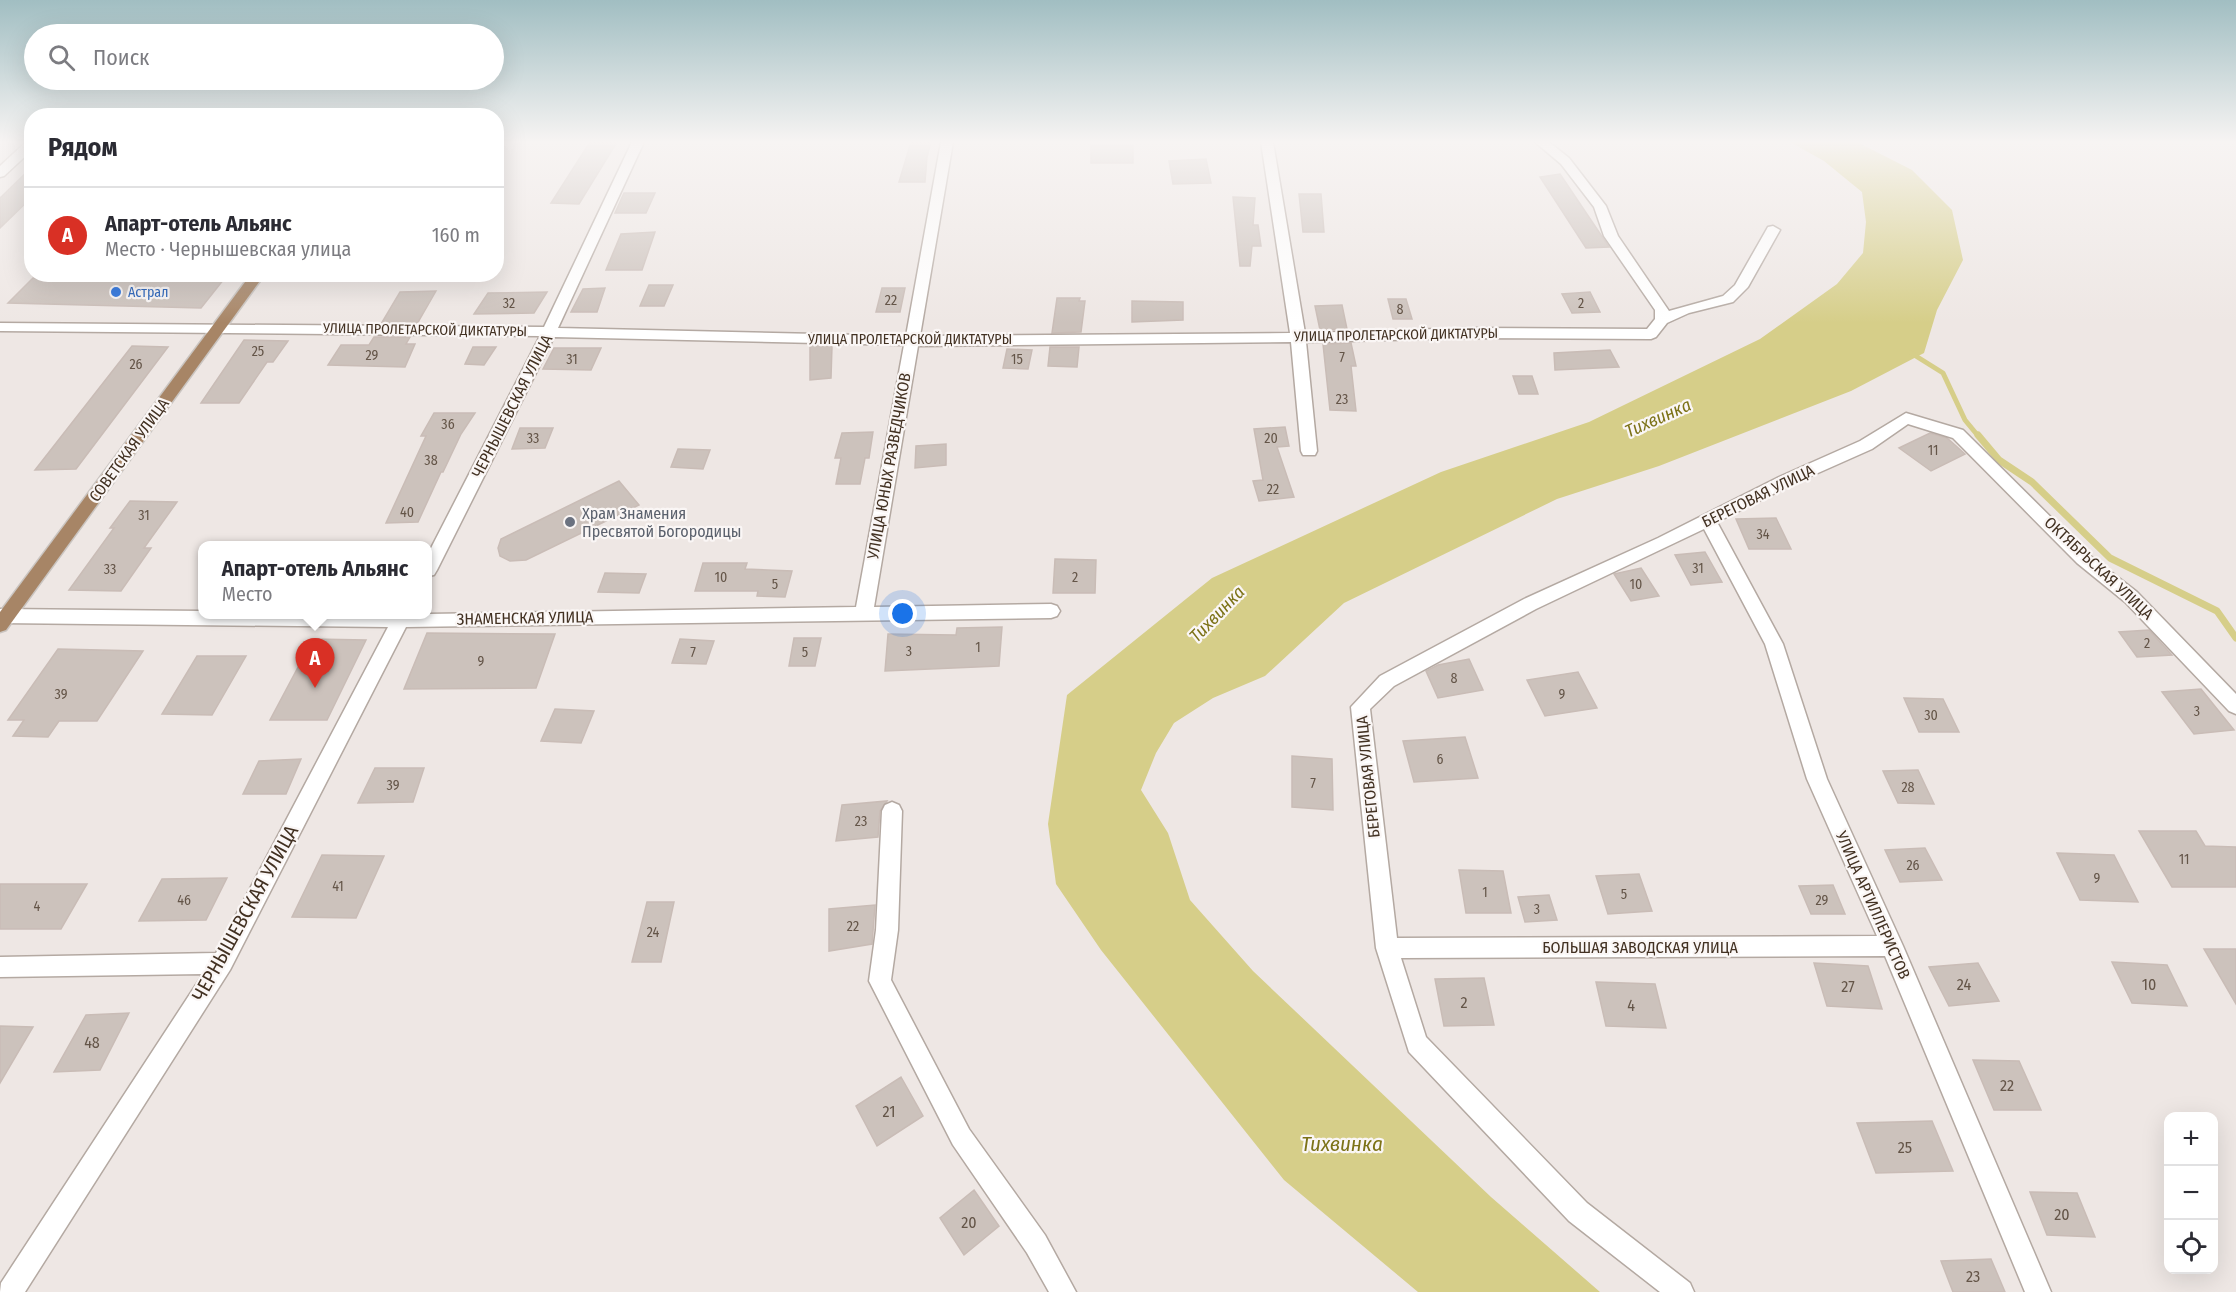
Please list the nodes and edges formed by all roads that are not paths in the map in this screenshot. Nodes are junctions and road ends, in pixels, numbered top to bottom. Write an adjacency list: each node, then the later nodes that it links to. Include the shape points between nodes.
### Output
1 (610, 202): 10 (street, ЧЕРНЫШЕВСКАЯ УЛИЦА)
2 (935, 202): 12 (street, УЛИЦА ЮНЫХ РАЗВЕДЧИКОВ)
3 (1277, 202): 11 (street)
4 (1597, 202): 7 (street, via 1611,236 1662,310)
5 (1773, 230): 7 (street, УЛИЦА ПРОЛЕТАРСКОЙ ДИКТАТУРЫ, via 1741,287 1728,299)
6 (252, 282): 9 (main road, СОВЕТСКАЯ УЛИЦА)
7 (1662, 320): 11 (street, УЛИЦА ПРОЛЕТАРСКОЙ ДИКТАТУРЫ, via 1651,334)
8 (0, 327): 9 (street, УЛИЦА ПРОЛЕТАРСКОЙ ДИКТАТУРЫ)
9 (219, 328): 10 (street, УЛИЦА ПРОЛЕТАРСКОЙ ДИКТАТУРЫ); 21 (main road, СОВЕТСКАЯ УЛИЦА)
10 (549, 332): 12 (street, УЛИЦА ПРОЛЕТАРСКОЙ ДИКТАТУРЫ); 16 (street, ЧЕРНЫШЕВСКАЯ УЛИЦА)
11 (1298, 336): 12 (street, УЛИЦА ПРОЛЕТАРСКОЙ ДИКТАТУРЫ); 14 (street)
12 (910, 342): 18 (street, УЛИЦА ЮНЫХ РАЗВЕДЧИКОВ)
13 (1958, 434): 15 (street, БЕРЕГОВАЯ УЛИЦА, via 1906,418 1866,445); 23 (street, ОКТЯБРЬСКАЯ УЛИЦА, via 2083,559 2131,597)
14 (1309, 451)
15 (1708, 520): 25 (street, УЛИЦА АРТИЛЛЕРИСТОВ, via 1774,644 1817,779); 26 (street, БЕРЕГОВАЯ УЛИЦА, via 1530,604 1387,681 1360,707)
16 (432, 562)
17 (1051, 611): 18 (street, ЗНАМЕНСКАЯ УЛИЦА)
18 (864, 614): 19 (street, ЗНАМЕНСКАЯ УЛИЦА)
19 (432, 617)
20 (198, 618): 21 (street, ЗНАМЕНСКАЯ УЛИЦА)
21 (2, 619)
22 (401, 619): 27 (street, ЧЕРНЫШЕВСКАЯ УЛИЦА)
23 (2236, 706)
24 (892, 811): 30 (street, via 887,930 880,981 961,1137 1036,1244)
25 (1892, 946): 26 (street, БОЛЬШАЯ ЗАВОДСКАЯ УЛИЦА); 32 (street, УЛИЦА АРТИЛЛЕРИСТОВ)
26 (1387, 948): 31 (street, БЕРЕГОВАЯ УЛИЦА, via 1417,1044 1578,1212)
27 (222, 963): 28 (street); 29 (street, ЧЕРНЫШЕВСКАЯ УЛИЦА)
28 (0, 967)
29 (10, 1292)
30 (1063, 1292)
31 (1681, 1292)
32 (2038, 1292)

